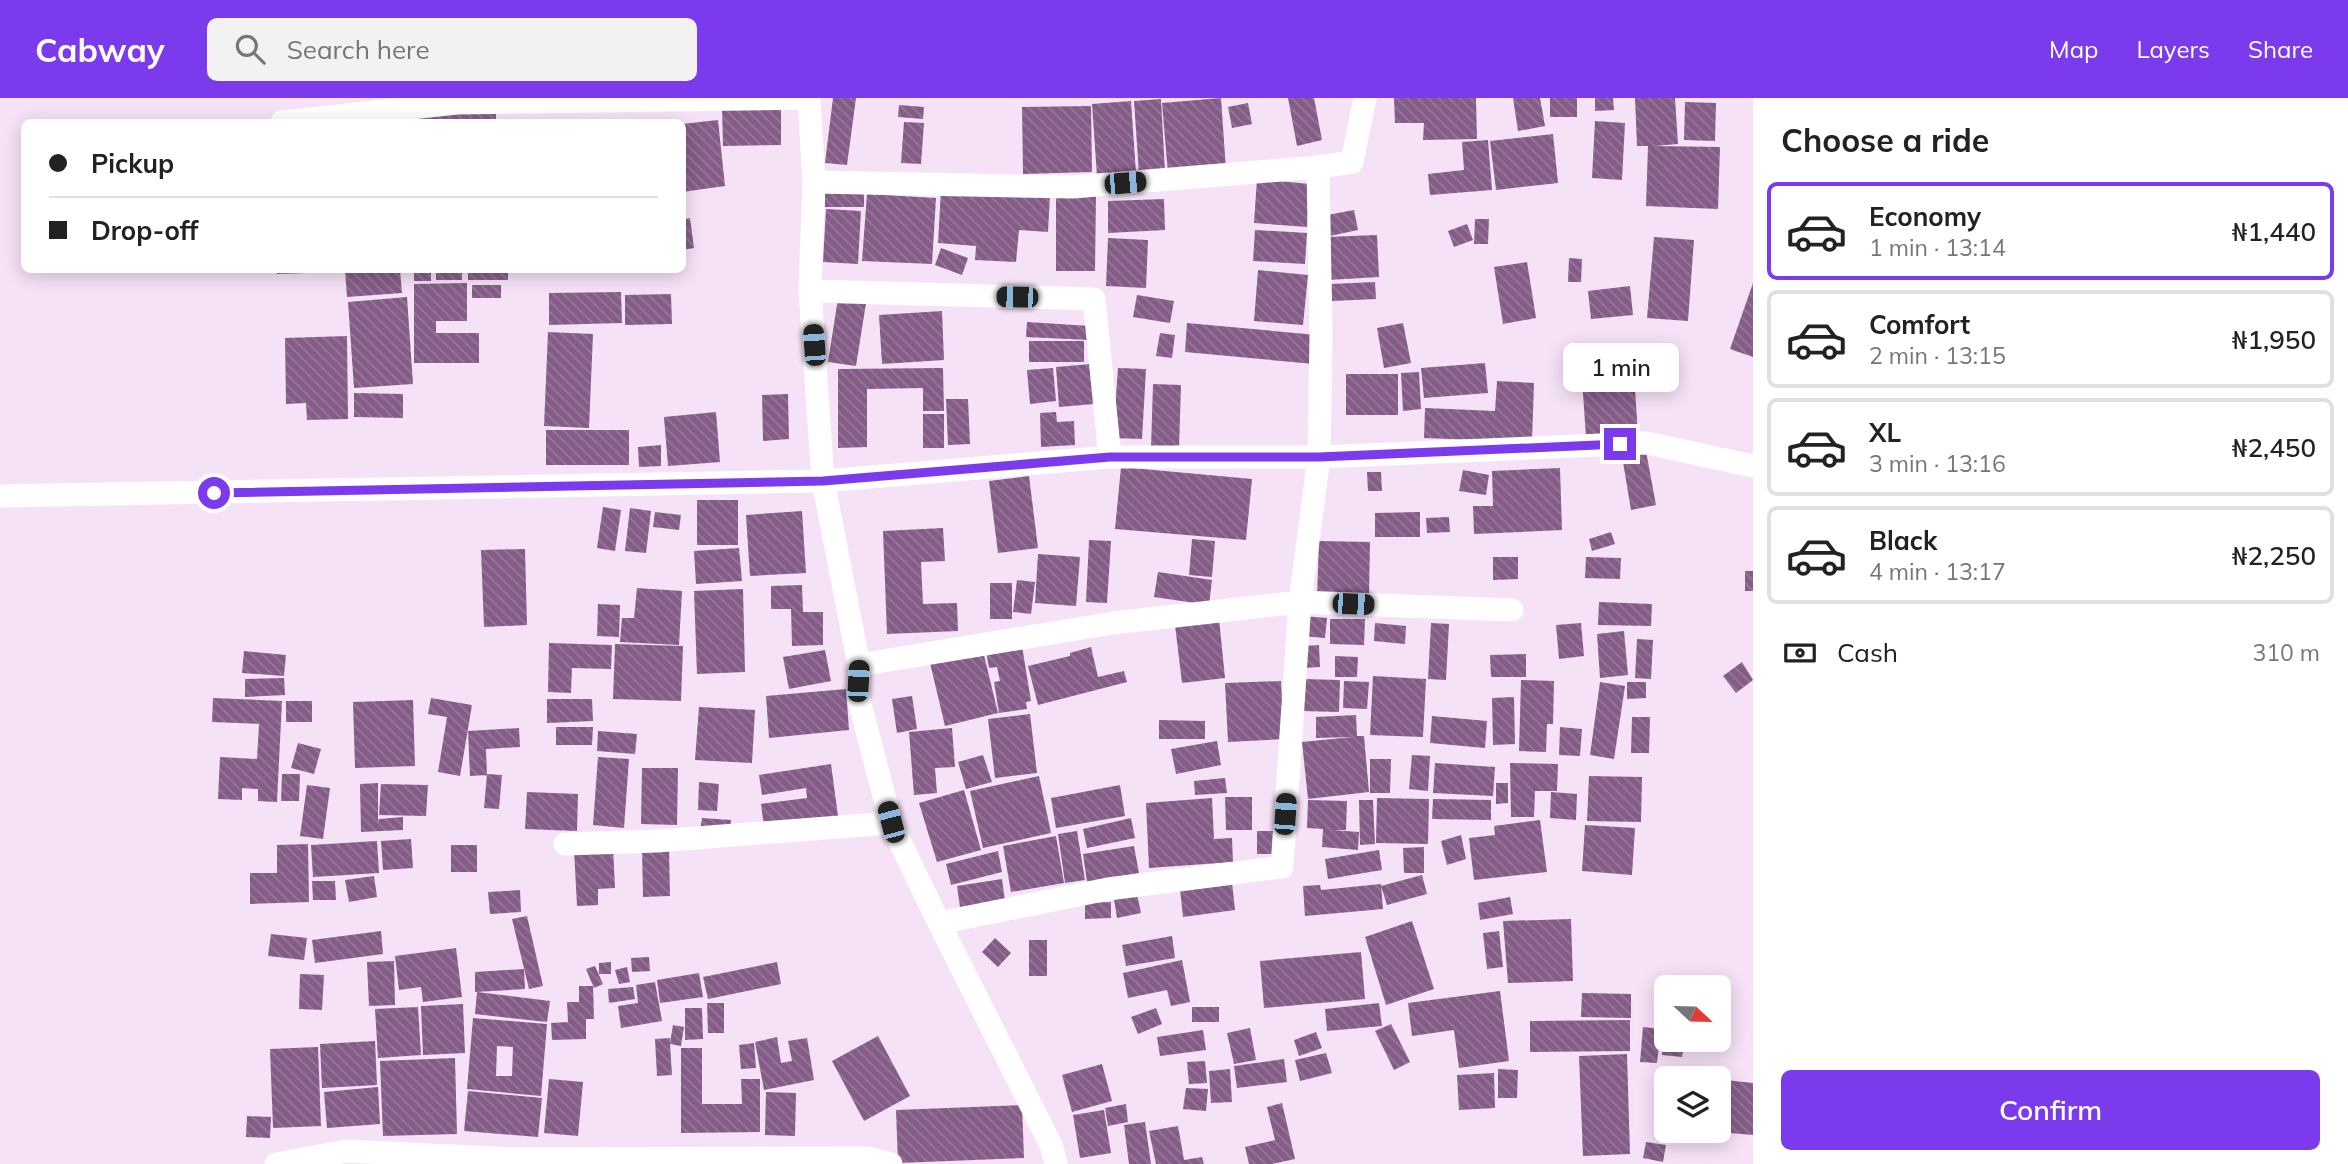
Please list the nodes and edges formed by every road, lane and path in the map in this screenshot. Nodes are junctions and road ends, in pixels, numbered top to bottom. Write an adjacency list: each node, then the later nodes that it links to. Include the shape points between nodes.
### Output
1 (1365, 98): 3 (street, via 1352,162)
2 (310, 119): 4 (street, via 457,103 810,98)
3 (1318, 167): 4 (street, via 1073,187); 7 (street)
4 (814, 182): 5 (street)
5 (810, 291): 6 (street, via 1094,299); 9 (street)
6 (1110, 457): 7 (street); 9 (street)
7 (1319, 457): 8 (street, via 1647,443); 11 (street)
8 (1753, 466)
9 (823, 481): 10 (street); 13 (street)
10 (0, 496)
11 (1300, 602): 12 (street); 13 (street, via 1113,623); 16 (street, via 1282,867 1108,889)
12 (1512, 610)
13 (859, 665): 14 (street, via 858,696)
14 (891, 822): 15 (street); 16 (street)
15 (565, 844)
16 (939, 923): 19 (street, via 1051,1145)
17 (276, 1164): 18 (street, via 346,1151 516,1159 867,1158)
18 (891, 1164)
19 (1056, 1164)

